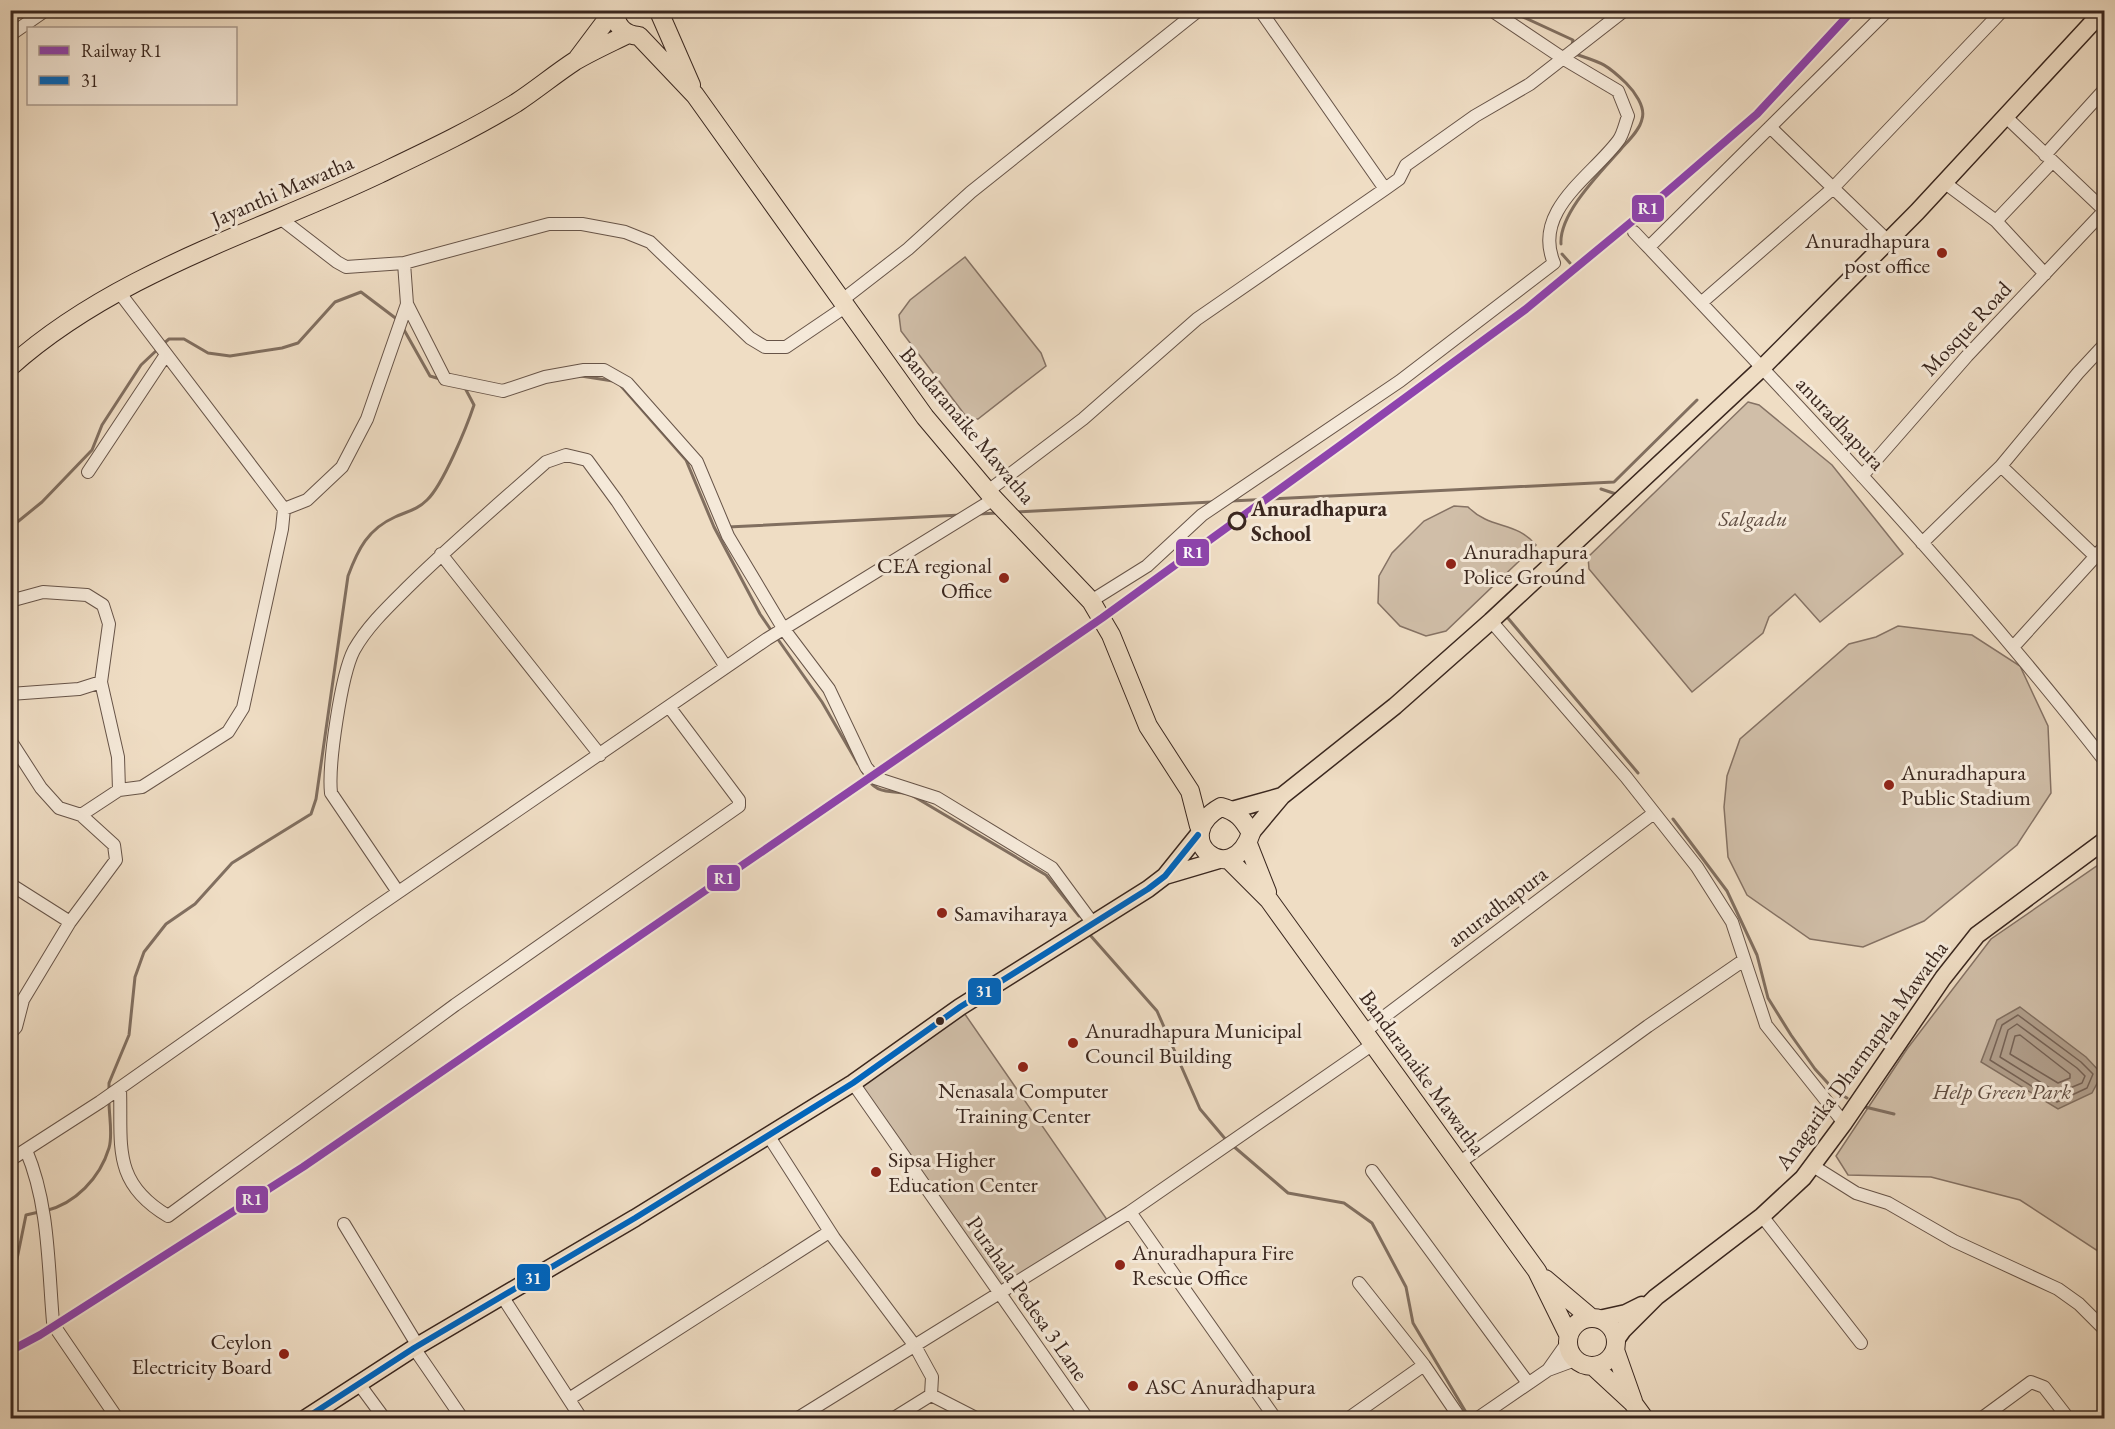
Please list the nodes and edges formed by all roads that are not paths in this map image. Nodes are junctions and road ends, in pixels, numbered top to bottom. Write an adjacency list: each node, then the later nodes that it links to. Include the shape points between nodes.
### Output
1 (46, 10): 11 (street)
2 (614, 10): 12 (highway, Bandaranaike Mawatha, via 617,24); 14 (highway, Jayanthi Mawatha)
3 (1199, 10): 35 (street, via 970,192)
4 (1260, 10): 21 (street)
5 (1491, 10): 13 (street)
6 (1625, 10): 13 (street)
7 (1888, 10): 18 (street)
8 (2003, 10): 22 (street)
9 (2104, 10): 17 (main road)
10 (660, 12): 12 (highway, Jayanthi Mawatha, via 654,29); 16 (highway, Bandaranaike Mawatha)
11 (10, 34)
12 (633, 35): 14 (highway, Jayanthi Mawatha); 16 (highway, Bandaranaike Mawatha)
13 (1564, 59): 21 (street, via 1406,165 1399,178); 49 (street, via 1618,91 1628,116 1620,140 1578,182 1556,214 1547,235 1554,263 1400,381 1202,514 1147,566)
14 (575, 62): 24 (highway, Jayanthi Mawatha, via 514,104 451,138)
15 (2104, 90): 19 (street)
16 (695, 95): 35 (highway, Bandaranaike Mawatha)
17 (2006, 116): 19 (street); 20 (main road)
18 (1770, 127): 22 (street); 29 (street)
19 (2048, 158): 23 (street); 25 (street)
20 (1945, 183): 25 (street); 28 (main road)
21 (1384, 189): 43 (street, via 1197,319)
22 (1831, 190): 28 (street); 33 (street)
23 (2104, 210): 26 (street, Mosque Road)
24 (280, 218): 30 (street, via 346,267); 32 (highway, Jayanthi Mawatha, via 177,262)
25 (1996, 221): 31 (street)
26 (2100, 225): 31 (street, Mosque Road)
27 (1634, 232): 29 (street, anuradhapura)
28 (1887, 241): 39 (main road)
29 (1649, 247): 33 (street, anuradhapura)
30 (404, 263): 34 (street); 35 (street, via 549,224 582,224 625,232 650,243 750,338 765,346 786,347)
31 (2045, 274): 42 (street, Mosque Road)
32 (119, 292): 37 (street); 38 (highway, Jayanthi Mawatha)
33 (1701, 303): 39 (street, anuradhapura)
34 (407, 304): 44 (street, via 367,418 342,466 307,500); 51 (street, via 441,376 452,381 503,391 545,377 604,370 627,383 696,462 728,536)
35 (843, 304): 43 (highway, Bandaranaike Mawatha, via 925,417)
36 (2104, 345): 40 (street)
37 (163, 354): 41 (street); 44 (street)
38 (10, 367)
39 (1762, 368): 42 (street, anuradhapura); 50 (main road)
40 (2001, 466): 45 (street); 46 (street)
41 (88, 472)
42 (1862, 476): 45 (street, anuradhapura)
43 (991, 495): 49 (highway, Bandaranaike Mawatha); 51 (street)
44 (284, 509): 60 (street, via 243,708 228,732 142,787)
45 (1922, 543): 52 (street, anuradhapura)
46 (2100, 552): 52 (street)
47 (441, 554): 53 (street, via 546,462 566,455 587,460); 58 (street); 72 (street, via 382,612 355,649 332,753 331,793)
48 (10, 601): 54 (street, via 43,592 87,595 103,605 109,624)
49 (1091, 601): 61 (highway, Bandaranaike Mawatha, via 1111,635 1148,726)
50 (1491, 621): 62 (main road, via 1395,706); 64 (street)
51 (781, 630): 53 (street); 75 (street, via 829,689 875,778 937,798 1052,868)
52 (2014, 646): 59 (street, anuradhapura)
53 (726, 667): 56 (street)
54 (101, 682): 55 (street, via 79,689); 60 (street, via 118,757)
55 (10, 694)
56 (670, 708): 58 (street); 81 (street, via 740,800 739,806 455,1005 168,1216 137,1192 121,1162)
57 (10, 740): 65 (street, via 59,808)
58 (600, 755): 72 (street)
59 (2104, 760)
60 (119, 790): 65 (street)
61 (1190, 791): 63 (highway, Bandaranaike Mawatha); 66 (highway, Bandaranaike Mawatha)
62 (1282, 796): 63 (main road); 67 (main road)
63 (1227, 809): 66 (highway, via 1208,815); 67 (highway, via 1244,819)
64 (1654, 813): 76 (street, via 1697,867 1732,922); 79 (street, anuradhapura)
65 (81, 815): 74 (street, via 114,845 116,860)
66 (1199, 830): 69 (highway, via 1206,851); 70 (main road)
67 (1250, 838): 69 (highway, via 1240,854); 73 (highway, Bandaranaike Mawatha)
68 (2104, 841): 82 (main road, Anagarika Dharmapala Mawatha, via 1977,935 1942,978)
69 (1224, 860): 70 (main road); 73 (highway, Bandaranaike Mawatha)
70 (1165, 876): 75 (main road)
71 (10, 884): 74 (street)
72 (398, 892): 81 (street)
73 (1269, 900): 79 (highway, Bandaranaike Mawatha)
74 (70, 922): 77 (street)
75 (1094, 925): 80 (main road, via 960,1007)
76 (1744, 960): 82 (street, via 1766,1025); 86 (street)
77 (17, 997): 78 (street, via 16,1027)
78 (10, 1034)
79 (1369, 1038): 86 (highway, Bandaranaike Mawatha); 89 (street, anuradhapura, via 1243,1136)
80 (853, 1083): 83 (main road); 95 (street, Purahala Pedesa 3 Lane)
81 (117, 1090): 84 (street)
82 (1844, 1123): 87 (main road, Anagarika Dharmapala Mawatha)
83 (768, 1135): 92 (street); 96 (main road)
84 (26, 1150): 85 (street); 114 (street, via 42,1200 55,1326)
85 (10, 1160)
86 (1459, 1163): 93 (highway, Bandaranaike Mawatha)
87 (1813, 1166): 90 (main road, Anagarika Dharmapala Mawatha); 99 (street, via 1856,1193 1888,1203 1954,1241 2058,1289)
88 (1372, 1171): 109 (street)
89 (1130, 1212): 95 (street, anuradhapura); 123 (street)
90 (1762, 1216): 97 (main road, Anagarika Dharmapala Mawatha); 101 (street)
91 (344, 1224): 104 (street)
92 (829, 1232): 103 (street); 112 (street)
93 (1537, 1271): 98 (highway, Bandaranaike Mawatha); 100 (highway, Bandaranaike Mawatha)
94 (1359, 1283): 106 (street)
95 (999, 1295): 103 (street, anuradhapura); 122 (street, Purahala Pedesa 3 Lane)
96 (502, 1296): 104 (main road); 112 (street)
97 (1656, 1297): 98 (main road, Anagarika Dharmapala Mawatha, via 1626,1313); 102 (main road, Anagarika Dharmapala Mawatha, via 1623,1329)
98 (1595, 1318): 100 (highway, via 1578,1322); 102 (highway, via 1611,1327)
99 (2104, 1329)
100 (1568, 1338): 105 (highway); 108 (street)
101 (1862, 1343)
102 (1615, 1345): 107 (highway, via 1606,1361); 113 (highway)
103 (915, 1346): 111 (street, via 932,1377); 119 (street, anuradhapura)
104 (416, 1347): 110 (main road); 117 (street)
105 (1575, 1360): 107 (highway); 108 (street)
106 (1424, 1365): 124 (street); 125 (street)
107 (1593, 1366): 113 (highway)
108 (1548, 1370): 109 (street)
109 (1528, 1383): 126 (street)
110 (359, 1384): 115 (main road); 116 (street)
111 (930, 1395): 120 (street); 121 (street)
112 (569, 1399): 118 (street)
113 (1633, 1403): 127 (highway)
114 (117, 1419)
115 (306, 1419)
116 (384, 1419)
117 (462, 1419)
118 (581, 1419)
119 (798, 1419)
120 (894, 1419)
121 (976, 1419)
122 (1087, 1419)
123 (1275, 1419)
124 (1349, 1419)
125 (1460, 1419)
126 (1478, 1419)
127 (1644, 1419)
128 (1982, 1419): 129 (street, via 2031,1382 2044,1387)
129 (2068, 1419)

